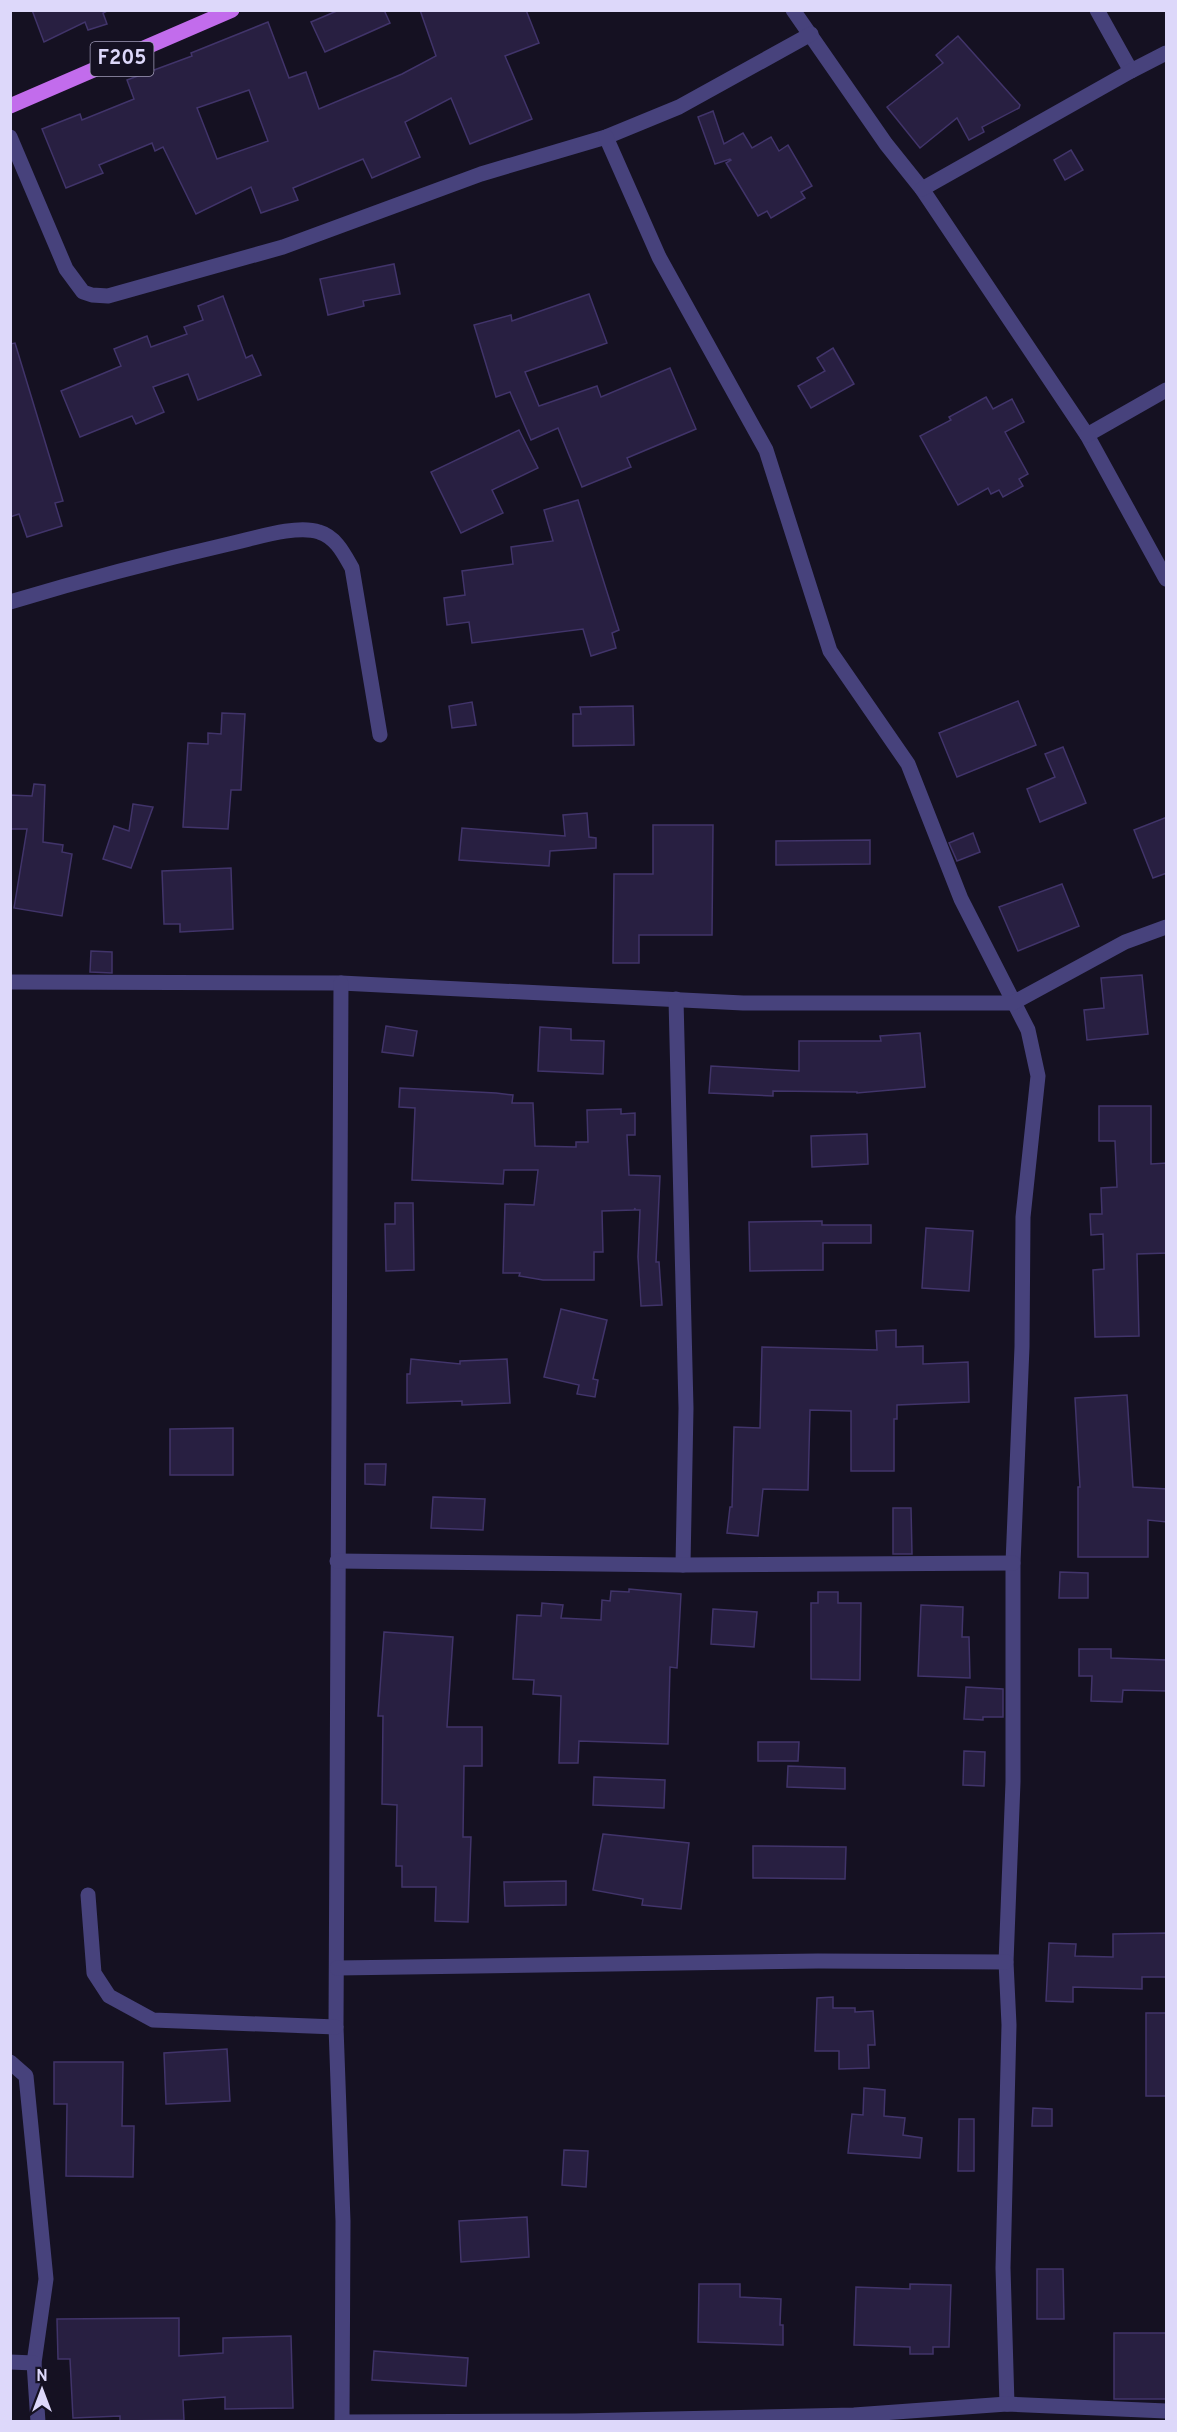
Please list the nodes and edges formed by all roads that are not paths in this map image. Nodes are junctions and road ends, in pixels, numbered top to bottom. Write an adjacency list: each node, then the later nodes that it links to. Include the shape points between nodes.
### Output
1 (232, 10): 7 (main road, F205)
2 (793, 10): 4 (street)
3 (1097, 10): 6 (street)
4 (811, 34): 9 (street, via 679,107); 10 (street, via 886,144)
5 (1167, 53): 6 (street)
6 (1131, 71): 10 (street)
7 (10, 106)
8 (10, 137): 9 (street, via 66,269 83,292 108,296 283,247 481,174)
9 (606, 137): 20 (street, via 659,257 766,450 830,651 908,764 961,898)
10 (922, 189): 12 (street)
11 (1167, 390): 12 (street)
12 (1087, 435): 13 (street)
13 (1167, 579)
14 (10, 602): 15 (street, via 114,571 271,534 317,531 334,541 352,568)
15 (380, 735)
16 (1167, 927): 20 (street, via 1125,942)
17 (10, 982): 18 (street)
18 (340, 983): 19 (street); 21 (street)
19 (676, 999): 20 (street, via 743,1003); 23 (street, via 686,1408)
20 (1013, 1003): 22 (street, via 1028,1030 1038,1076 1023,1217)
21 (337, 1561): 23 (street); 26 (street)
22 (1013, 1563): 23 (street); 25 (street, via 1013,1782)
23 (683, 1565)
24 (88, 1895): 27 (street, via 94,1973 109,1996 153,2020)
25 (1006, 1962): 26 (street, via 818,1960); 31 (street, via 1010,2025 1003,2268)
26 (337, 1968): 27 (street)
27 (336, 2027): 31 (street, via 343,2221 342,2421 854,2415)
28 (10, 2062): 30 (street, via 26,2076 46,2279)
29 (10, 2362): 30 (street)
30 (34, 2363): 33 (street)
31 (1007, 2404): 32 (street)
32 (1167, 2411)
33 (38, 2421)

